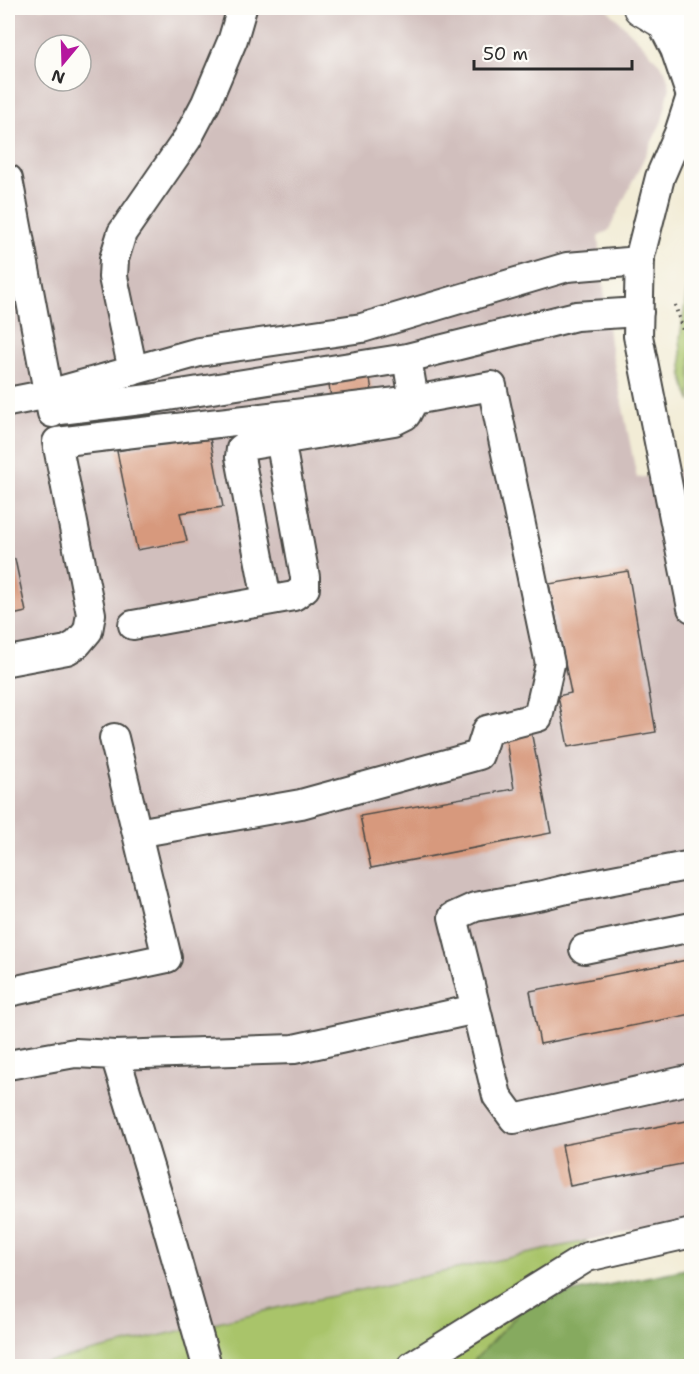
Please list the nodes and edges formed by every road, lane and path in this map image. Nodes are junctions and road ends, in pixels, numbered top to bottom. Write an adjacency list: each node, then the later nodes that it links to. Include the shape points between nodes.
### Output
1 (242, 8): 11 (street, via 206,103 187,139 122,233 114,259 113,277)
2 (650, 14): 3 (main road); 4 (street, via 675,49 691,96)
3 (692, 32)
4 (685, 126): 6 (street, via 660,177)
5 (8, 179): 14 (street)
6 (640, 261): 8 (street); 11 (street, via 567,267 362,328 199,352)
7 (675, 305): 10 (path)
8 (639, 312): 9 (street, via 576,316); 18 (street, via 638,336)
9 (407, 358): 12 (street); 14 (street, via 149,399)
10 (692, 359)
11 (133, 371): 14 (street)
12 (414, 400): 15 (street, via 406,415 394,421); 16 (street); 22 (street, via 492,386 550,664 538,717 487,730 479,755 301,804)
13 (8, 402): 14 (street)
14 (50, 403): 16 (street)
15 (280, 439): 17 (street, via 305,588 294,596); 17 (street, via 245,446 240,453)
16 (57, 442): 20 (street, via 91,614 88,632 67,650)
17 (267, 600): 19 (street)
18 (692, 608)
19 (133, 624)
20 (8, 661)
21 (114, 738): 22 (street)
22 (137, 833): 26 (street, via 166,958)
23 (692, 865): 27 (street, via 475,907 453,917)
24 (692, 927): 25 (street)
25 (584, 949)
26 (8, 992)
27 (476, 1009): 28 (street, via 294,1049); 30 (street, via 497,1096 514,1119)
28 (115, 1055): 29 (street, via 75,1053); 32 (street)
29 (8, 1065)
30 (692, 1079)
31 (692, 1233): 33 (street, via 587,1257)
32 (207, 1366)
33 (412, 1366)

